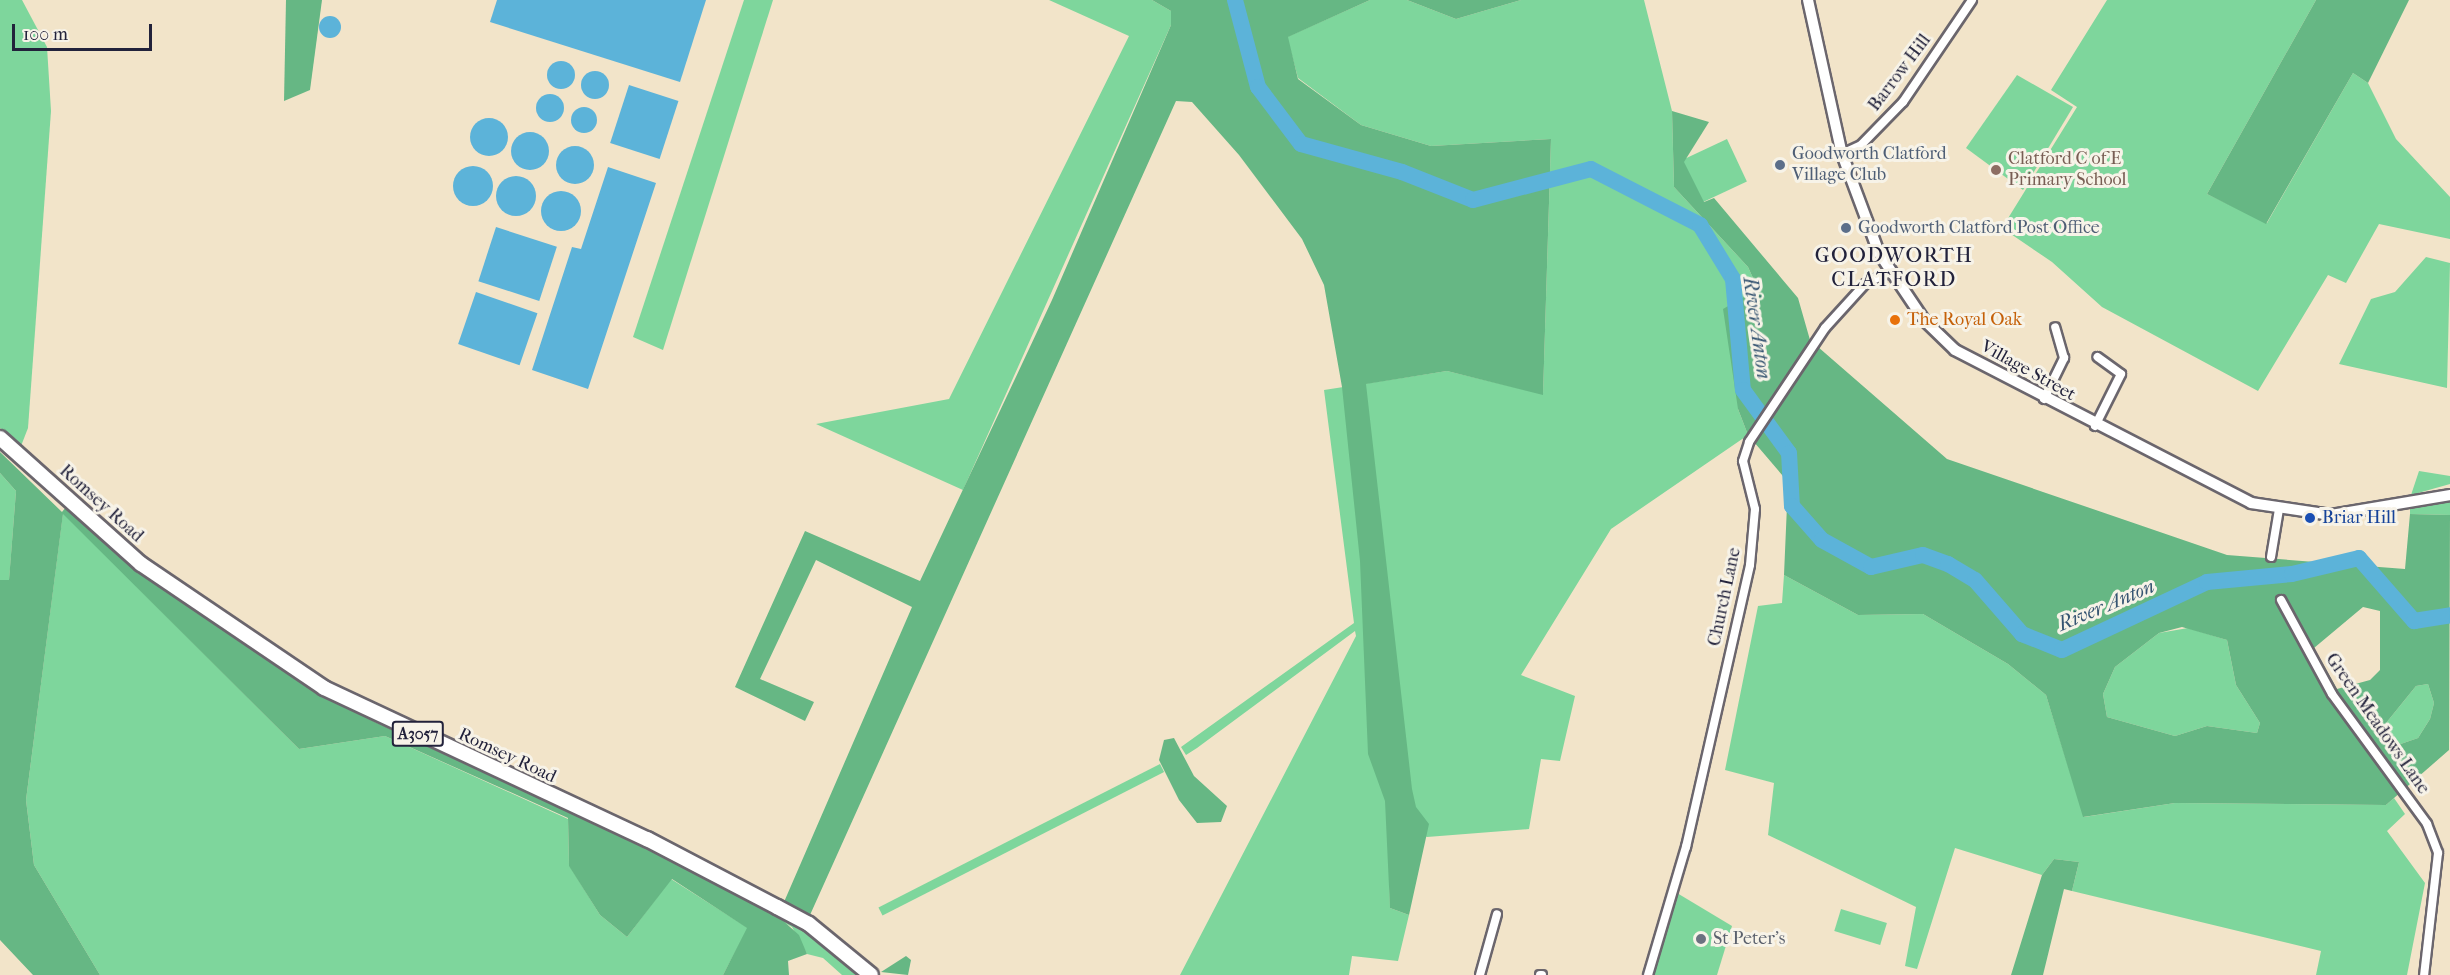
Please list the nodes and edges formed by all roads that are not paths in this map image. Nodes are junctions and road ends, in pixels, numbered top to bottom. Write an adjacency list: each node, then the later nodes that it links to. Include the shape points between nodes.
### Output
1 (1808, 0): 3 (street, Village Street)
2 (1972, 0): 3 (street, Barrow Hill, via 1903,102 1861,145)
3 (1842, 154): 4 (street, Village Street)
4 (1890, 272): 7 (street, Village Street, via 1924,320 1955,350); 17 (street, Church Lane, via 1865,284 1794,367 1749,442 1743,461 1755,509 1750,565 1686,847)
5 (2055, 327): 7 (street, via 2064,358)
6 (2098, 357): 8 (street, via 2121,374)
7 (2044, 399): 8 (street, Village Street)
8 (2095, 426): 11 (street, Village Street, via 2227,494)
9 (0, 438): 15 (main road, Romsey Road / A3057, via 141,564 324,688 647,839 777,907 809,924)
10 (2450, 495): 11 (street, Village Street, via 2331,515)
11 (2278, 509): 12 (street)
12 (2271, 557)
13 (2281, 600): 18 (street, Green Meadows Lane, via 2332,694 2427,824 2438,853)
14 (1497, 914): 16 (street)
15 (871, 975)
16 (1480, 975)
17 (1648, 975)
18 (2424, 975)

